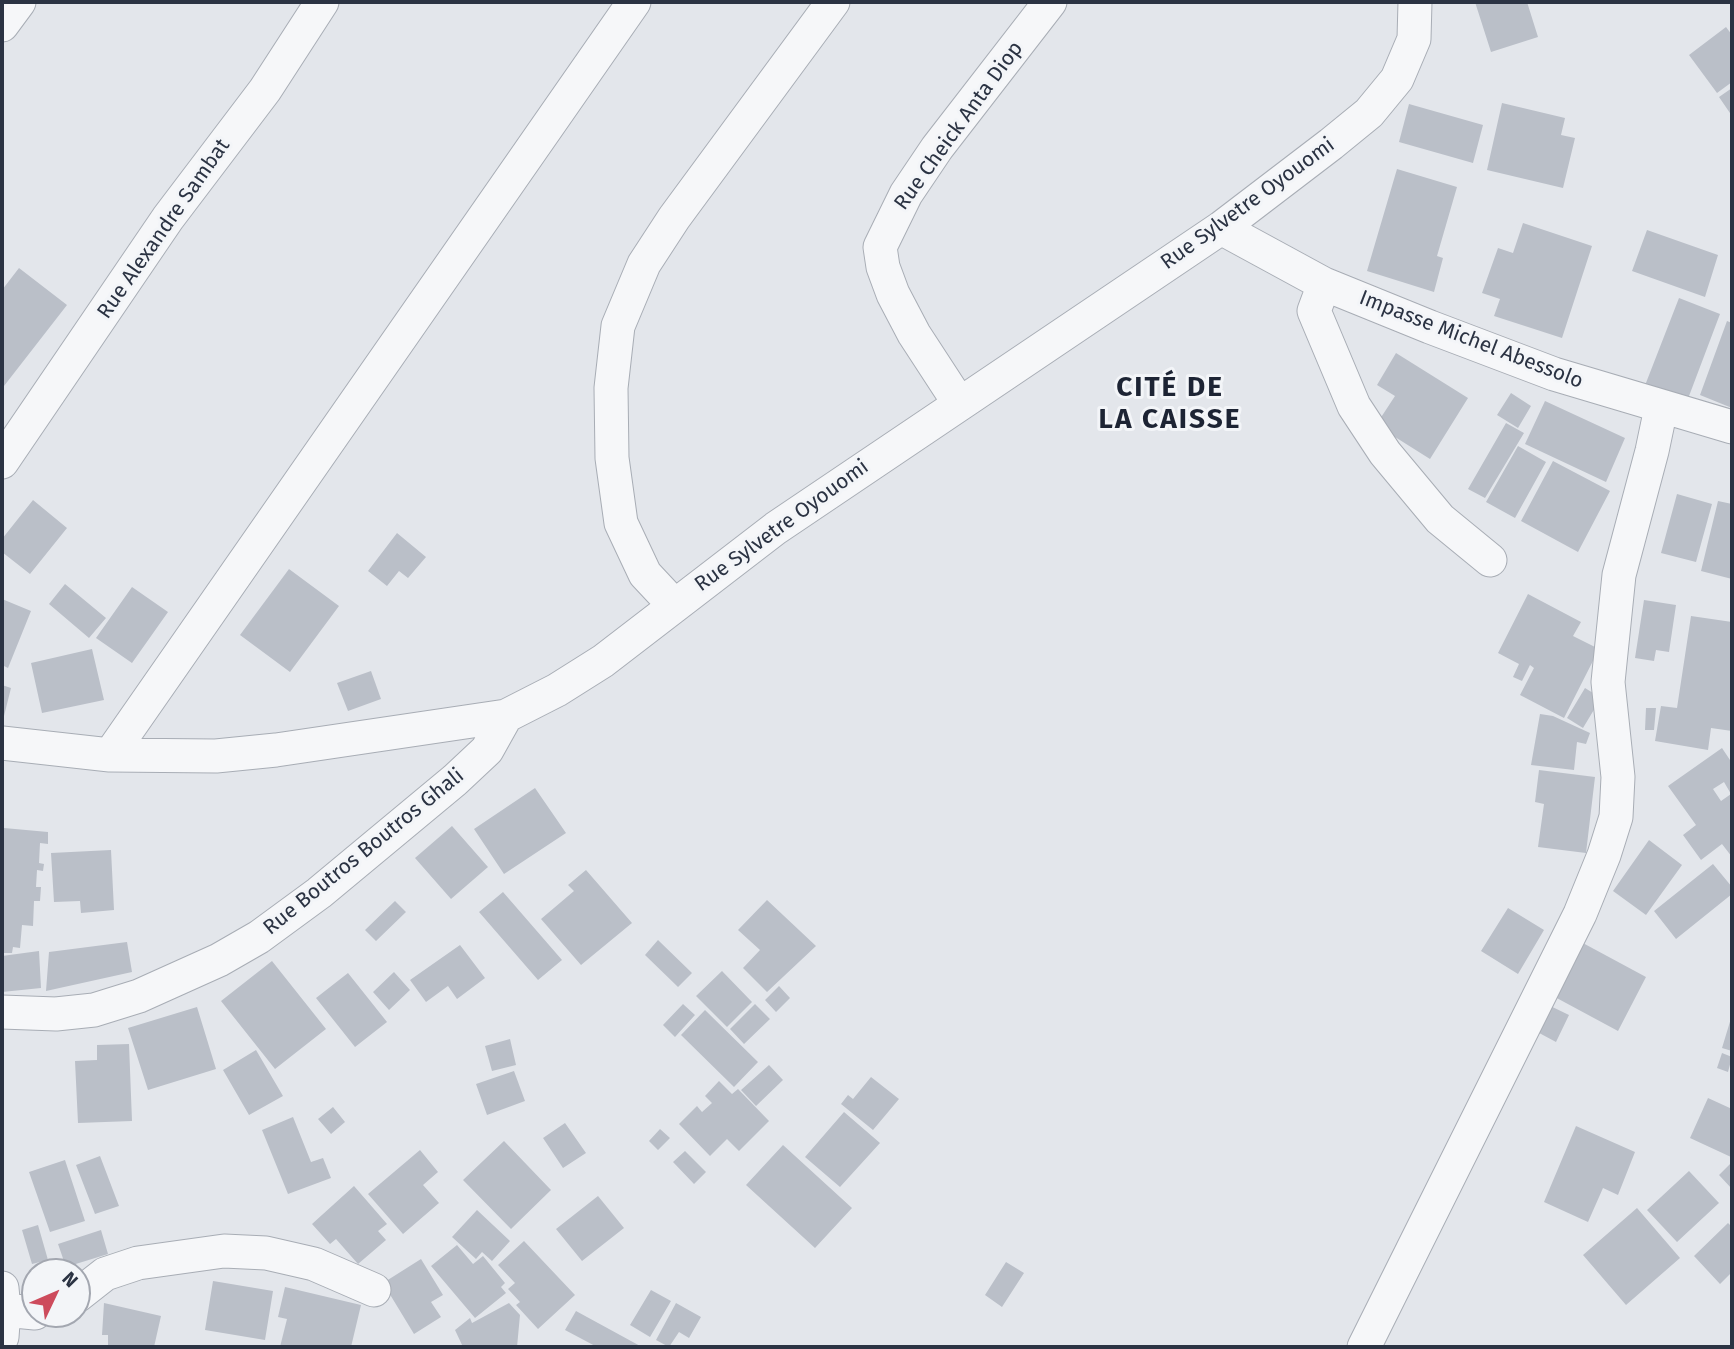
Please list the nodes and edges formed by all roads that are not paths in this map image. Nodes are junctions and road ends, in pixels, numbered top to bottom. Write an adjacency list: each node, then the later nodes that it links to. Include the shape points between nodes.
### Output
1 (19, 2): 7 (street)
2 (322, 2): 13 (street, Rue Alexandre Sambat, via 265,90 168,218)
3 (634, 2): 18 (street)
4 (833, 2): 15 (street, via 674,218 644,264 618,326 611,388 612,458 621,523 645,574)
5 (1050, 2): 10 (street, Rue Cheick Anta Diop, via 937,148 880,247 892,294)
6 (1415, 2): 8 (street, Rue Sylvetre Oyouomi, via 1414,39 1397,79 1369,113)
7 (2, 25)
8 (1221, 228): 9 (street, Impasse Michel Abessolo); 10 (street, Rue Sylvetre Oyouomi)
9 (1324, 284): 11 (street, Impasse Michel Abessolo, via 1554,374); 14 (street, via 1314,311 1354,406 1385,453 1440,519)
10 (959, 403): 15 (street, Rue Sylvetre Oyouomi)
11 (1661, 408): 12 (street, Impasse Michel Abessolo); 22 (street, via 1619,575 1608,682 1616,817 1604,855 1580,914)
12 (1732, 427)
13 (3, 457)
14 (1490, 560)
15 (674, 604): 16 (street, Rue Sylvetre Oyouomi, via 603,661)
16 (506, 716): 18 (street, Rue Sylvetre Oyouomi, via 216,756); 19 (street, Rue Boutros Boutros Ghali, via 487,750 455,780 259,937 188,976 94,1010)
17 (2, 743): 18 (street, Rue Sylvetre Oyouomi)
18 (110, 755)
19 (2, 1012)
20 (91, 1285): 21 (street, via 105,1274 127,1267 224,1251 266,1253 314,1264)
21 (374, 1290)
22 (1364, 1347)

